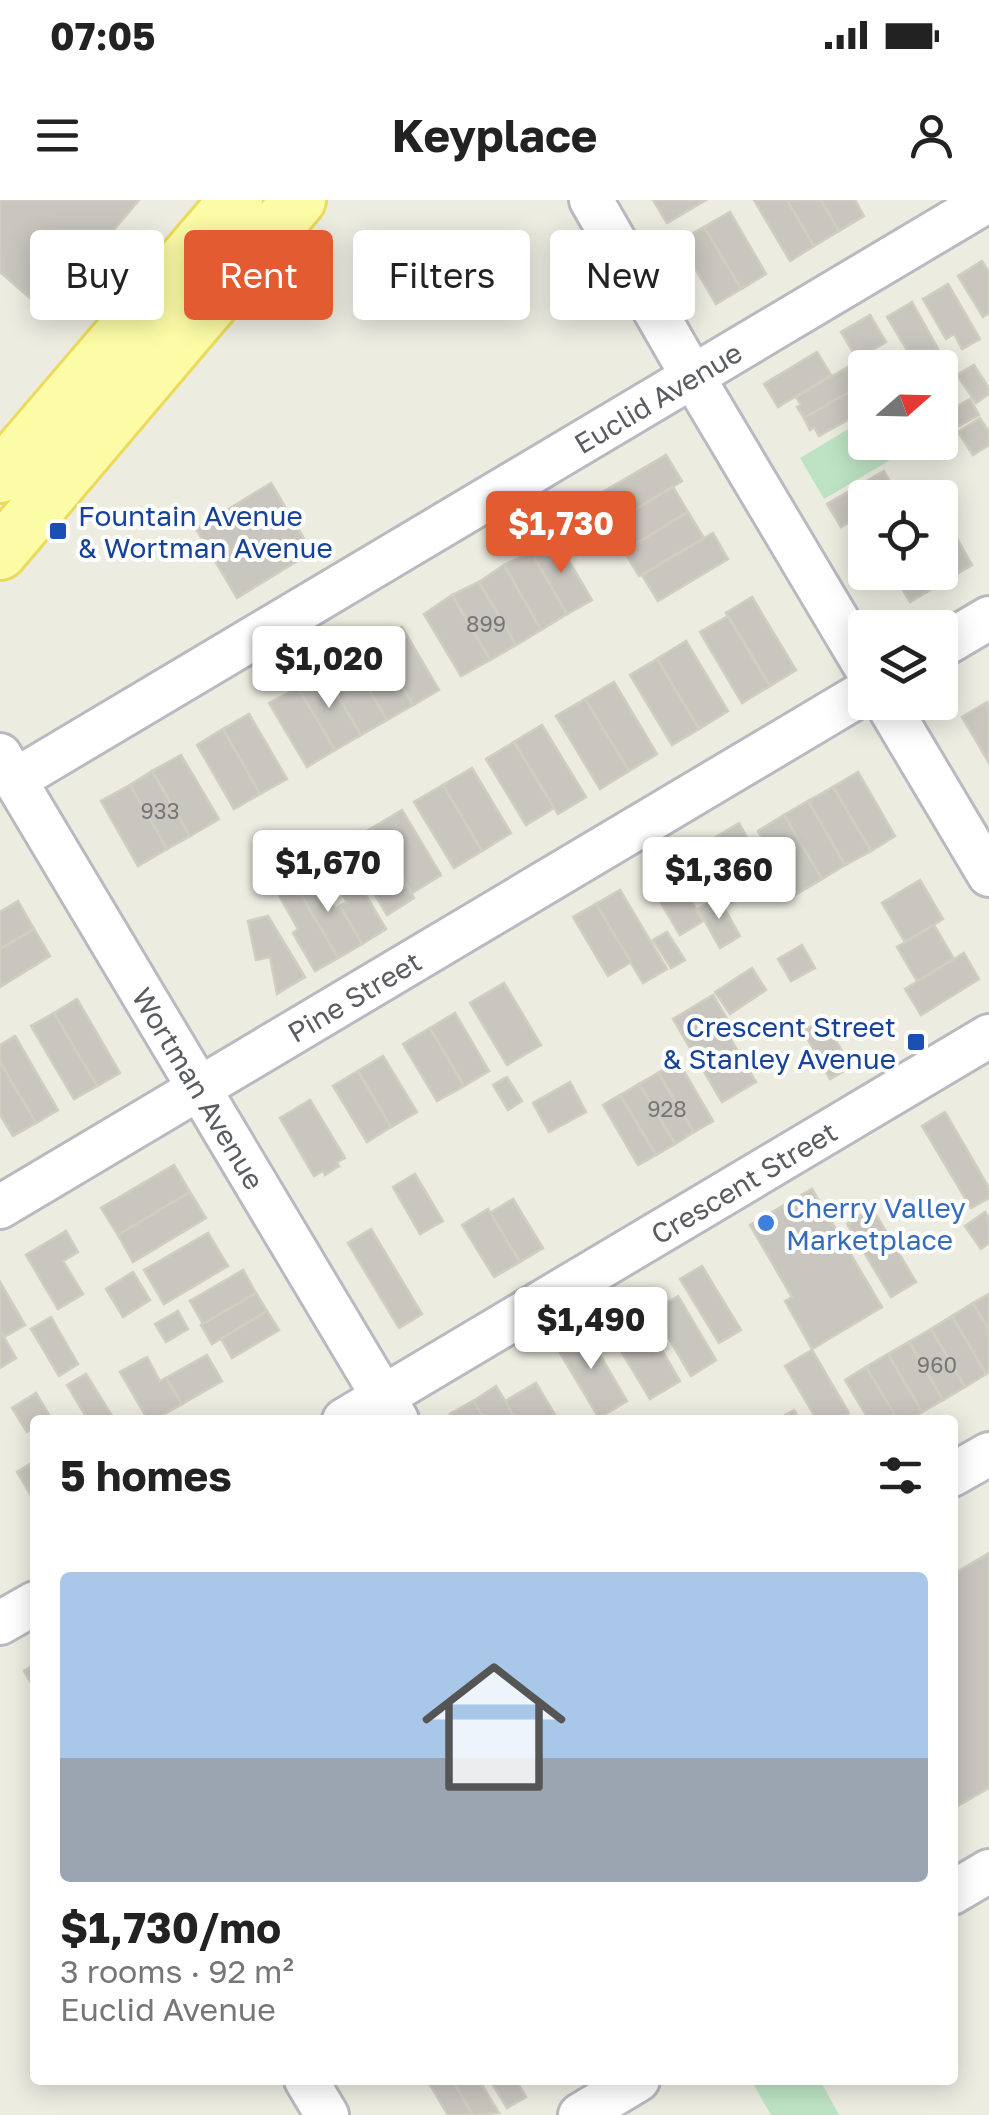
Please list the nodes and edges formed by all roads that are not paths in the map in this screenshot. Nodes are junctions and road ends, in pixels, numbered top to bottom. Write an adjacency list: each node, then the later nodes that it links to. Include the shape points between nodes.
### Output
1 (236, 200): 6 (main road)
2 (299, 200): 7 (main road)
3 (591, 200): 5 (street)
4 (989, 200): 5 (street, Euclid Avenue)
5 (693, 377): 10 (street); 13 (street, Euclid Avenue)
6 (0, 476)
7 (0, 553)
8 (989, 618): 9 (street)
9 (958, 636)
10 (848, 637)
11 (848, 702): 16 (street, Pine Street)
12 (897, 720): 14 (street)
13 (8, 767): 16 (street, Wortman Avenue)
14 (989, 875)
15 (989, 1036): 18 (street, Crescent Street)
16 (199, 1089): 17 (street, Pine Street); 18 (street, Wortman Avenue)
17 (0, 1206)
18 (390, 1408): 19 (street, Crescent Street)
19 (363, 1415)
20 (989, 1454): 21 (street)
21 (958, 1472)
22 (30, 1606): 23 (street)
23 (0, 1623)
24 (989, 1871): 25 (street)
25 (958, 1889)
26 (309, 2085): 28 (street)
27 (630, 2085): 29 (street)
28 (327, 2115)
29 (580, 2115)

